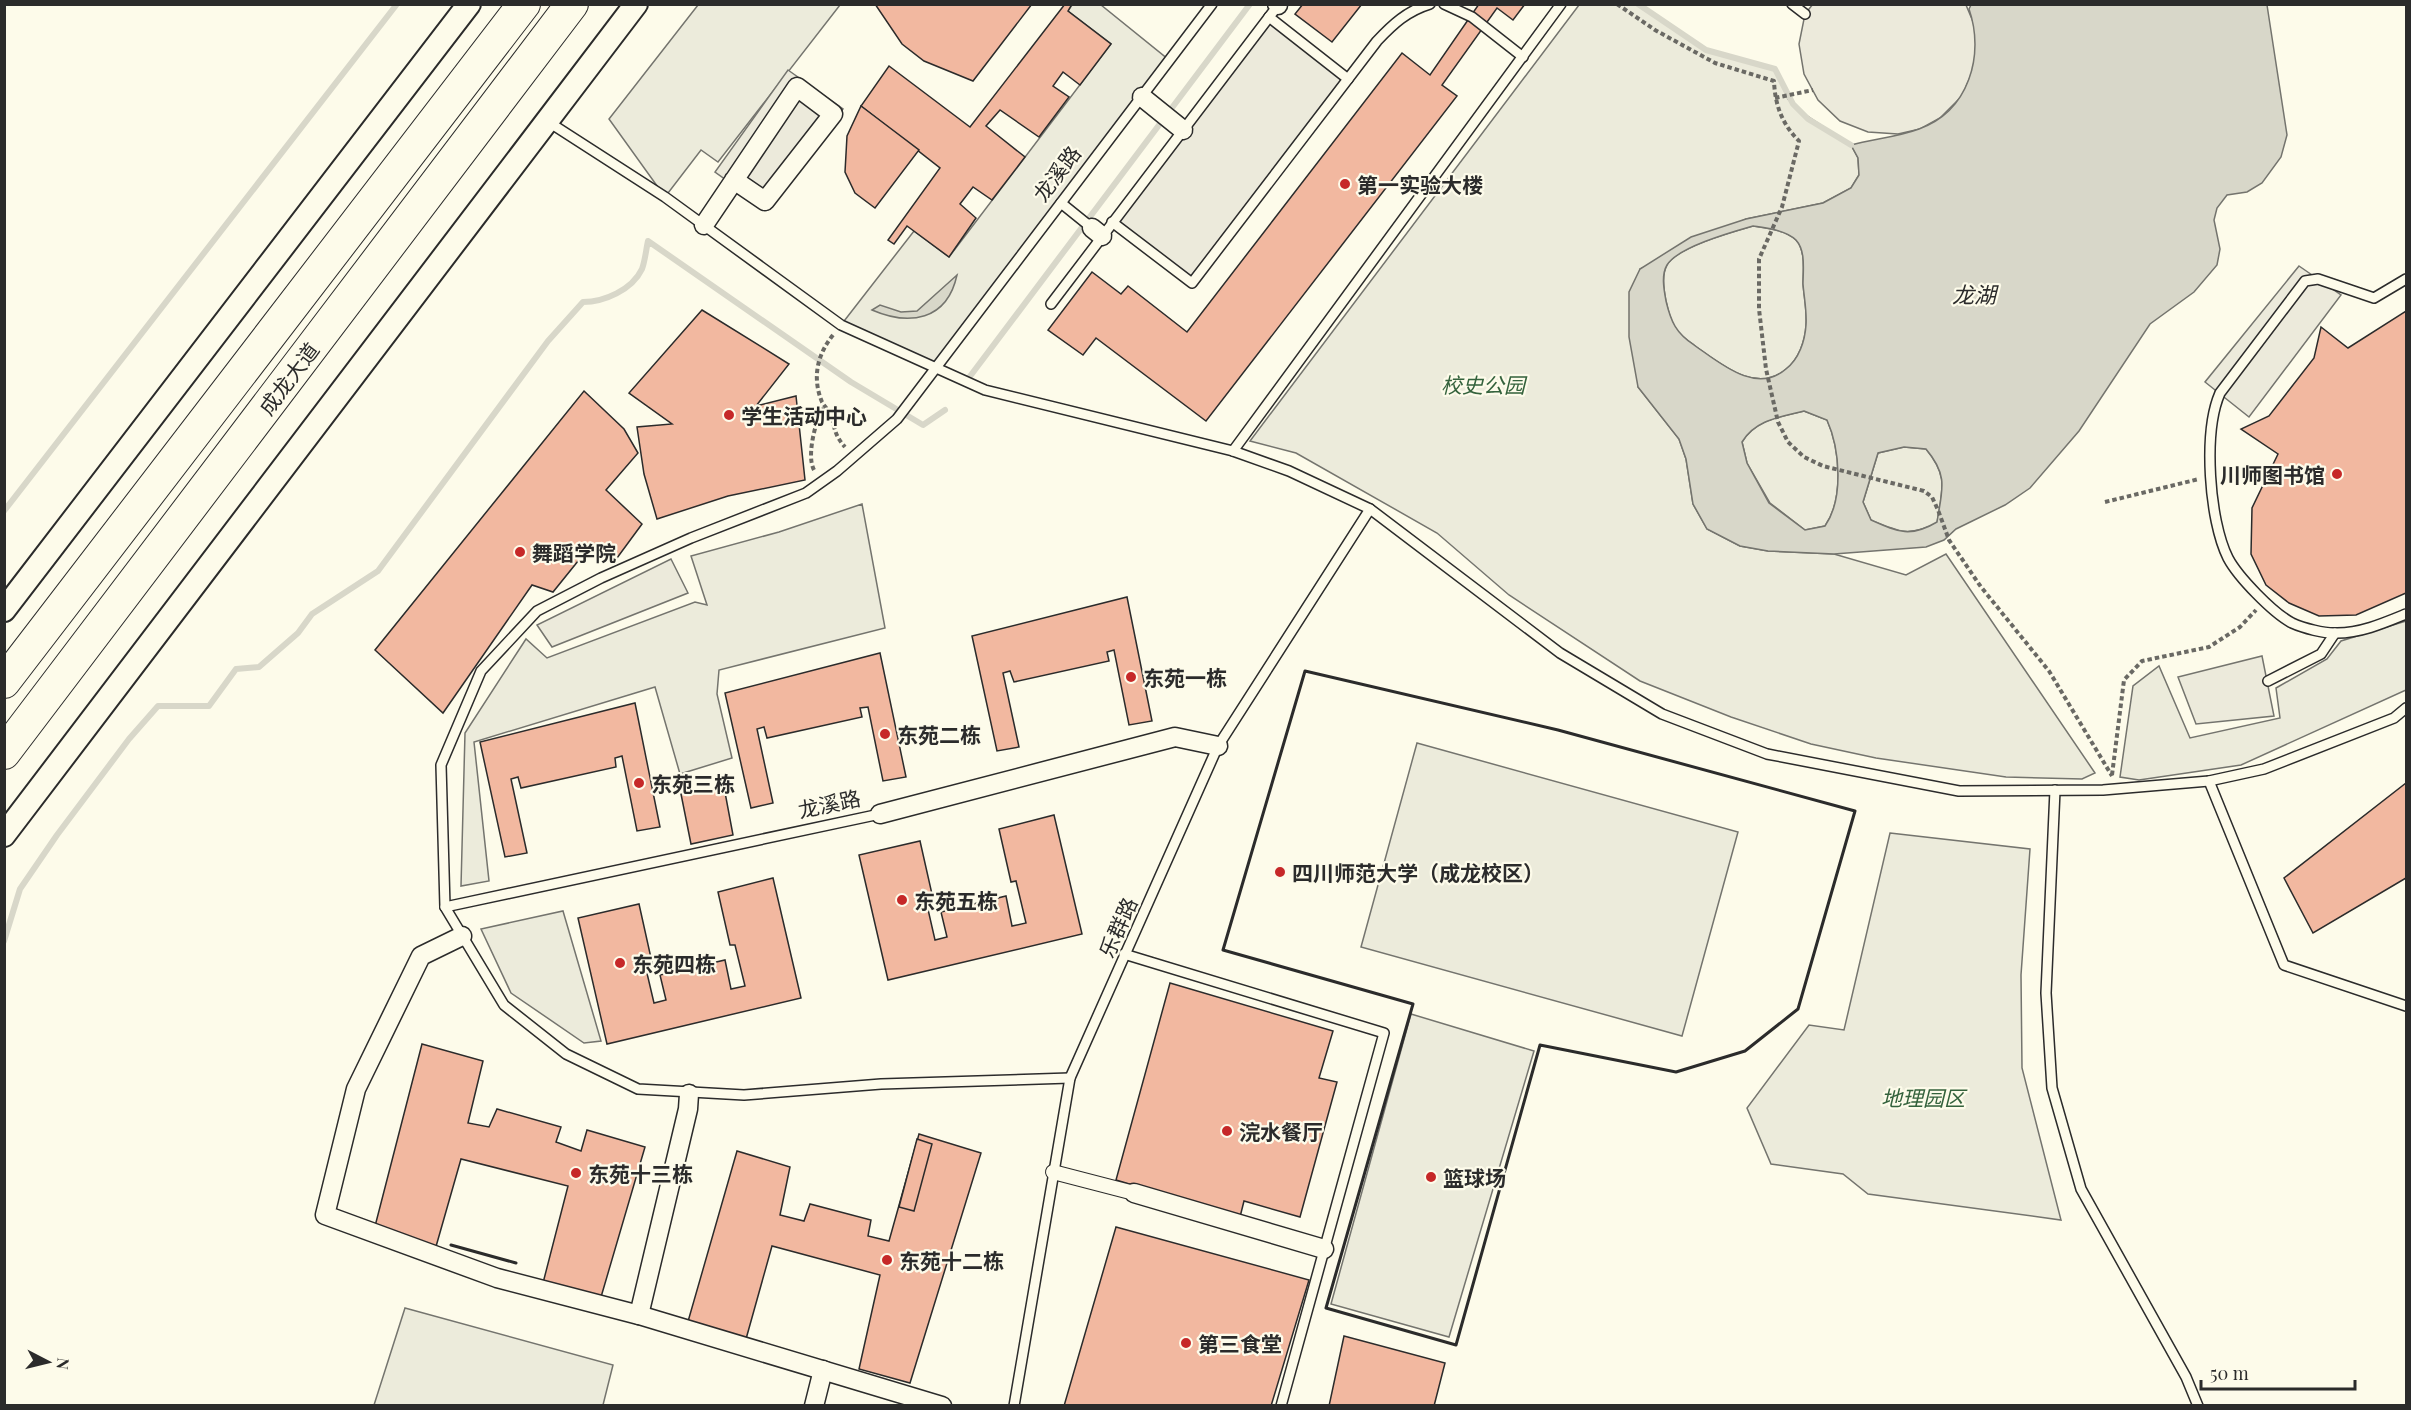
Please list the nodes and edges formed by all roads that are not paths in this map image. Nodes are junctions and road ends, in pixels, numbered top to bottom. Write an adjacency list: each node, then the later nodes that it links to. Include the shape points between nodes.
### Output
1 (469, 4): 26 (street)
2 (524, 4): 30 (highway, 成龙大道)
3 (572, 4): 33 (highway, 成龙大道)
4 (636, 4): 15 (street)
5 (1212, 4): 14 (lane, 龙溪路)
6 (1430, 4): 13 (lane, via 1414,9 1393,24)
7 (1444, 4): 12 (lane, via 1472,17)
8 (1561, 4): 12 (lane)
9 (1792, 4): 11 (lane)
10 (1276, 8): 13 (lane); 16 (lane)
11 (1805, 14)
12 (1524, 57): 24 (lane)
13 (1348, 79): 20 (lane, via 1192,283)
14 (1142, 97): 16 (street); 18 (lane, 龙溪路)
15 (547, 121): 19 (lane); 37 (street)
16 (1171, 121): 20 (lane)
17 (734, 180): 17 (street, via 797,87 833,114 765,201); 19 (street)
18 (1061, 203): 20 (lane); 23 (lane, 龙溪路)
19 (704, 225): 23 (lane, via 841,325)
20 (1097, 226): 22 (lane)
21 (2406, 279): 28 (lane, via 2374,298 2318,279 2305,281 2220,393 2213,409 2210,496 2228,558 2265,601 2292,623)
22 (1051, 304)
23 (937, 369): 24 (lane, via 985,390); 38 (lane, 龙溪路, via 897,419 806,493 691,537 537,611 481,671 441,765)
24 (1233, 451): 25 (lane, via 1288,471)
25 (1370, 509): 32 (lane, 乐群路); 35 (lane, via 1560,652 1662,714 1767,754 1863,774 1959,791)
26 (4, 610)
27 (2406, 614): 28 (lane, via 2372,628)
28 (2335, 633): 29 (lane, via 2321,654)
29 (2268, 681)
30 (4, 682)
31 (2406, 708): 34 (lane, via 2394,718 2264,769)
32 (1218, 746): 36 (street, 龙溪路, via 1175,736); 40 (lane, 乐群路)
33 (4, 753)
34 (2209, 781): 35 (lane); 41 (lane, via 2284,964)
35 (2055, 790): 53 (lane, via 2046,993 2052,1088 2081,1189 2186,1377)
36 (880, 814): 38 (lane, 龙溪路)
37 (4, 835)
38 (445, 907): 39 (lane)
39 (462, 936): 43 (lane, via 504,1005 566,1054 638,1089); 47 (street, via 421,956 356,1089 325,1215 497,1278)
40 (1124, 954): 42 (lane, 乐群路); 46 (lane, via 1384,1033)
41 (2406, 1006)
42 (1070, 1078): 43 (lane, via 881,1084 744,1095); 44 (lane, 乐群路)
43 (689, 1094): 47 (street)
44 (1053, 1172): 45 (street); 51 (lane, 乐群路)
45 (1134, 1193): 46 (street)
46 (1324, 1249): 52 (lane)
47 (639, 1315): 48 (street)
48 (823, 1370): 49 (street); 50 (street)
49 (814, 1406)
50 (942, 1406)
51 (1014, 1406)
52 (1281, 1406)
53 (2198, 1406)

